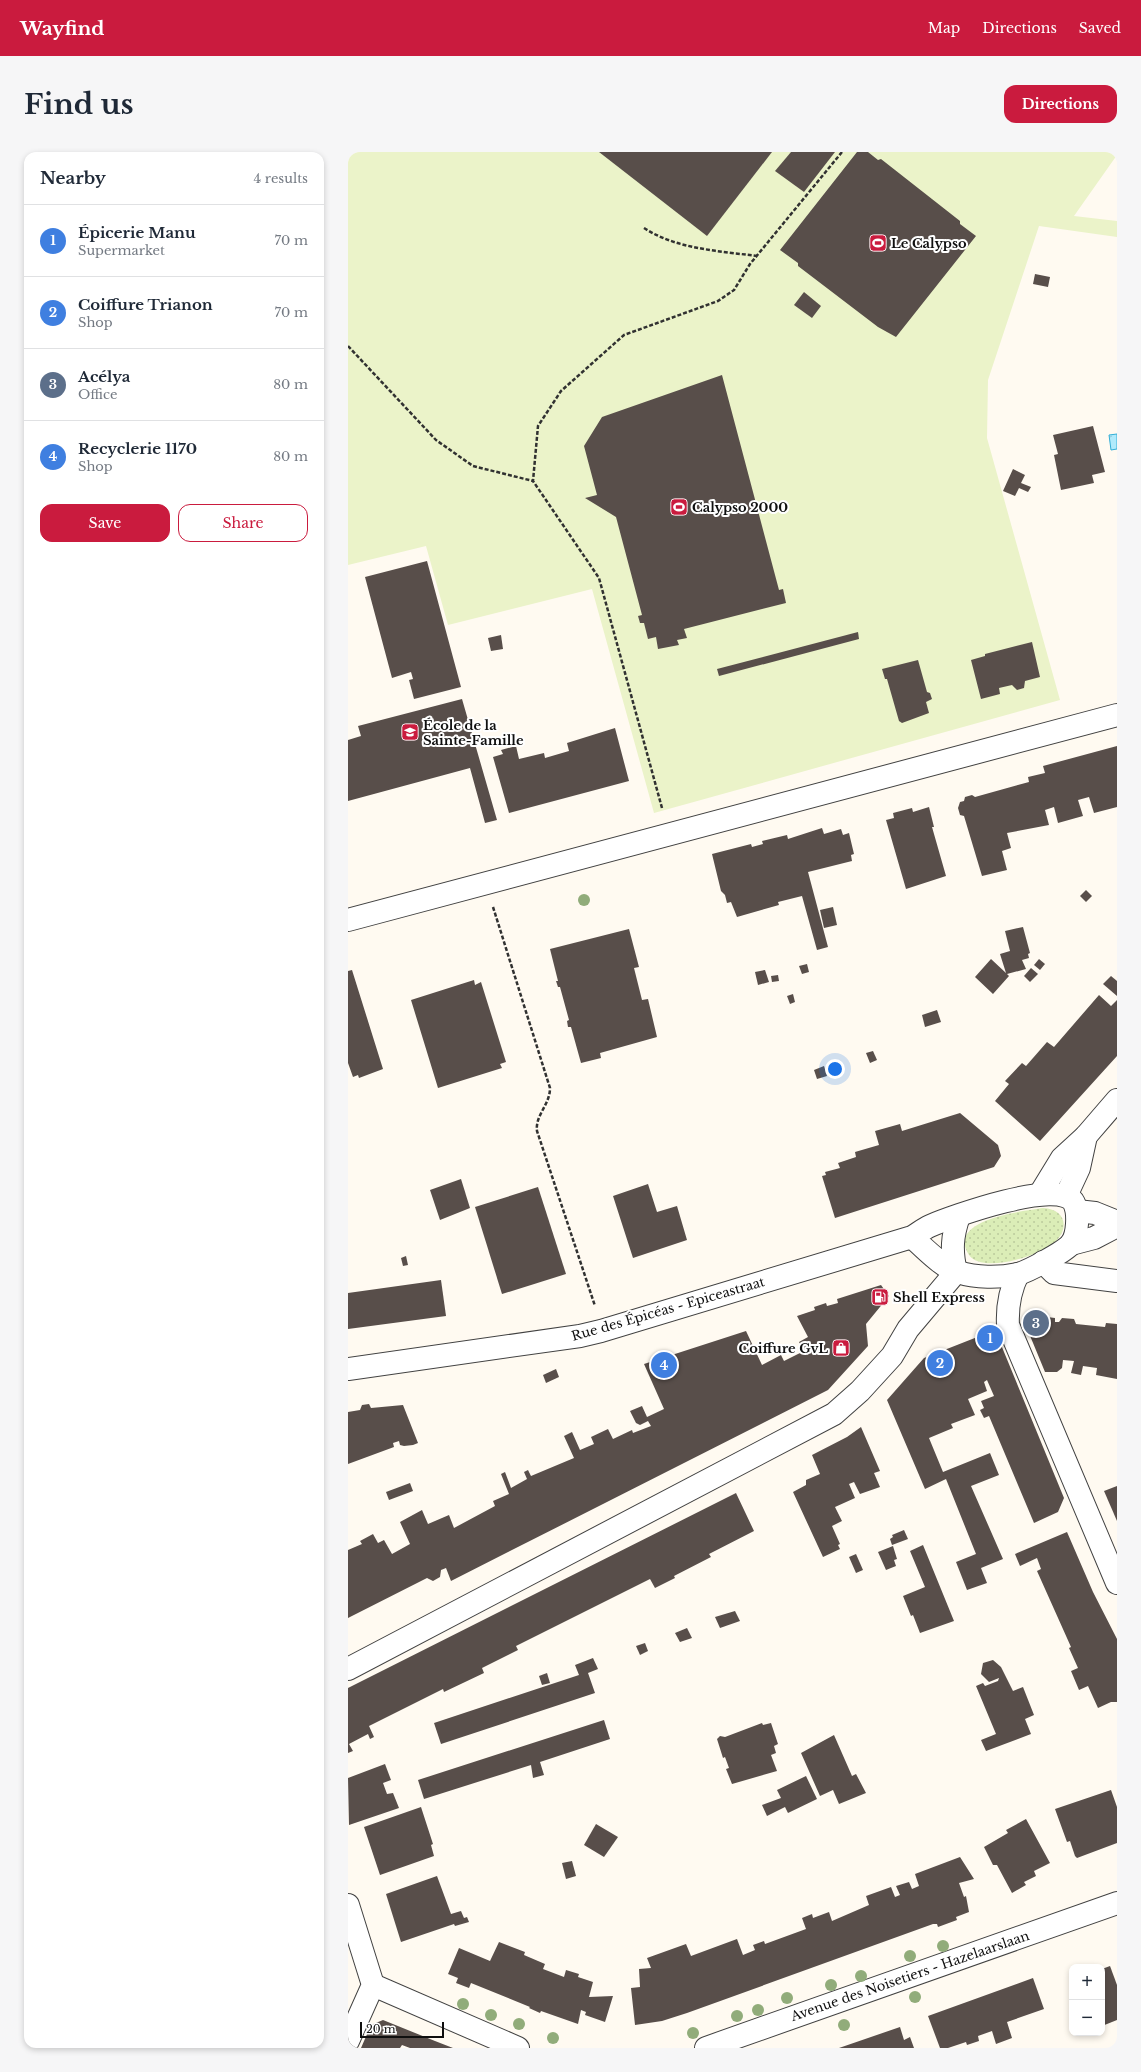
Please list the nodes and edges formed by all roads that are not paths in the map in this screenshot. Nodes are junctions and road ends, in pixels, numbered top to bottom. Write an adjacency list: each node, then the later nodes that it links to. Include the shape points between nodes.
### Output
1 (1117, 715): 2 (street)
2 (348, 920)
3 (1117, 1100): 4 (street)
4 (1086, 1136): 5 (street, via 1062,1158); 6 (street)
5 (1040, 1194): 6 (street, Rue des Épicéas - Epiceastraat, via 1055,1193); 7 (street, Rue des Épicéas - Epiceastraat)
6 (1072, 1204): 8 (street, Rue des Épicéas - Epiceastraat); 11 (street, via 1076,1228)
7 (959, 1216): 10 (street, Rue des Épicéas - Epiceastraat, via 929,1226); 13 (street, via 953,1232 952,1254)
8 (1117, 1222)
9 (1117, 1226): 11 (street, via 1094,1238)
10 (912, 1237): 13 (street); 16 (street, Rue des Épicéas - Epiceastraat, via 580,1336)
11 (1071, 1244): 12 (street)
12 (1043, 1262): 14 (street); 15 (street, via 1054,1273)
13 (956, 1272): 14 (street, via 980,1276); 18 (street, via 908,1329 892,1356 860,1391 834,1414)
14 (1018, 1274): 17 (street, via 1012,1285 1009,1300 1008,1324)
15 (1117, 1281)
16 (348, 1369)
17 (1117, 1583)
18 (348, 1669)
19 (348, 1905): 21 (street)
20 (1116, 1905): 24 (street, Avenue des Noisetiers - Hazelaarslaan)
21 (373, 1985): 22 (street); 23 (street)
22 (348, 2040)
23 (518, 2048)
24 (706, 2048)

